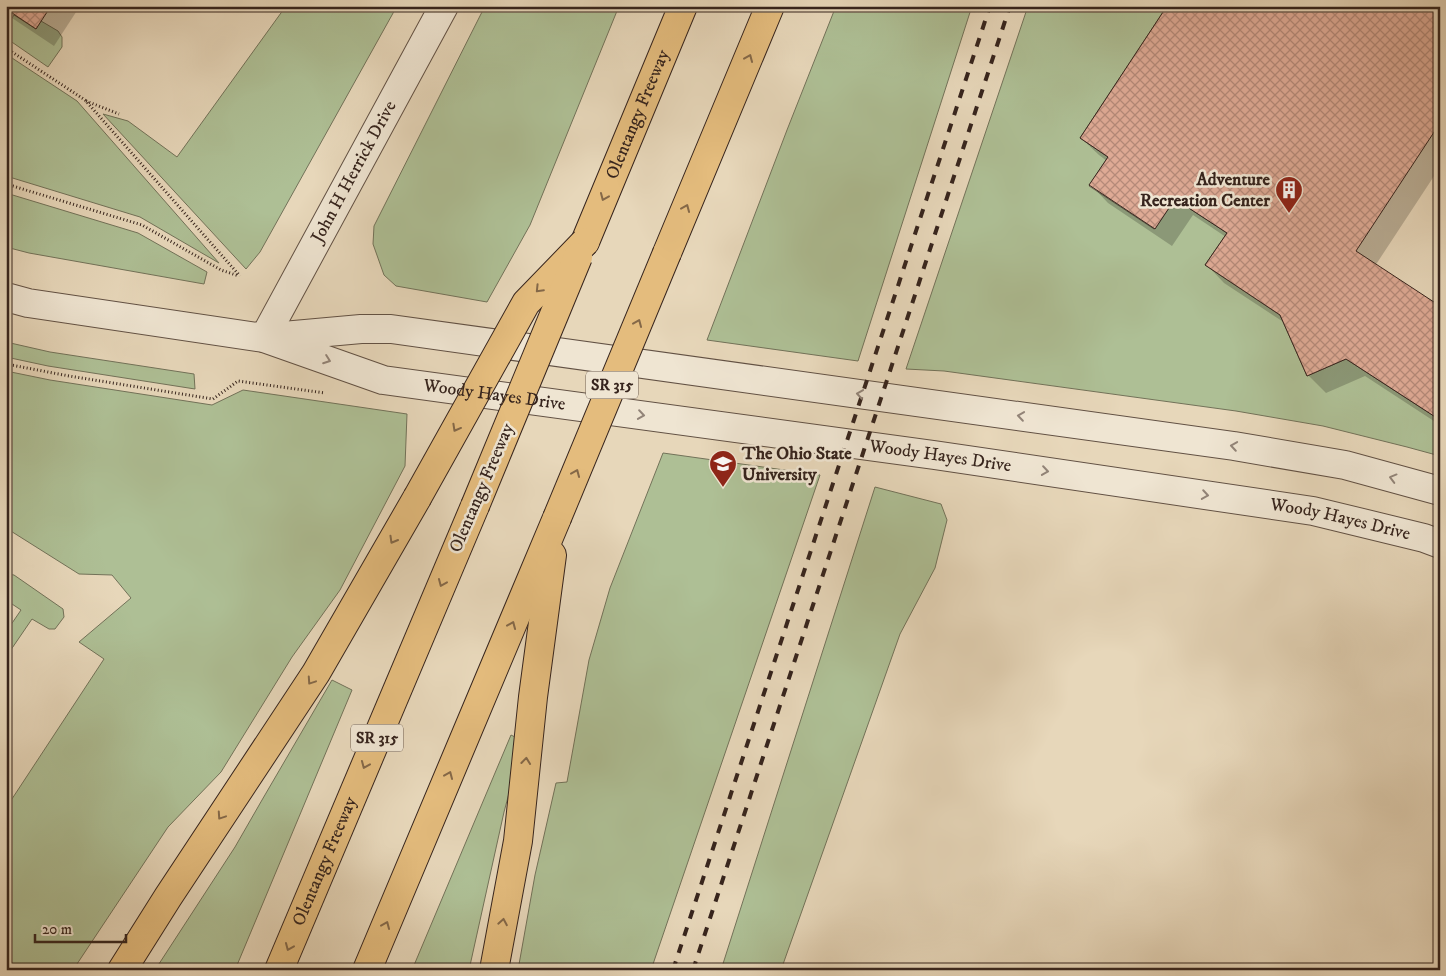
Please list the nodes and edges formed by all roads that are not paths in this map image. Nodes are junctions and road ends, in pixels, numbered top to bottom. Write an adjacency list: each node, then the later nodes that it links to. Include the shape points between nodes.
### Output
1 (444, 6): 6 (street, John H Herrick Drive)
2 (683, 6): 4 (highway, Olentangy Freeway / SR 315, one-way to 4)
3 (770, 6): 8 (highway, SR 315, one-way to 3, bridge)
4 (585, 242): 10 (highway, one-way to 10, bridge, via 526,303 316,673); 11 (highway, Olentangy Freeway / SR 315, one-way to 11, bridge)
5 (6, 297): 6 (street, Woody Hayes Drive)
6 (264, 338): 7 (street, Woody Hayes Drive, one-way to 6, via 1345,465 1234,446 391,328); 9 (street, Woody Hayes Drive, one-way to 9, via 383,380 934,455 1313,511)
7 (1440, 491)
8 (557, 518): 12 (highway, SR 315, one-way to 8); 13 (highway, one-way to 8, via 518,841 532,697)
9 (1440, 544)
10 (122, 970)
11 (280, 970)
12 (367, 970)
13 (494, 970)

